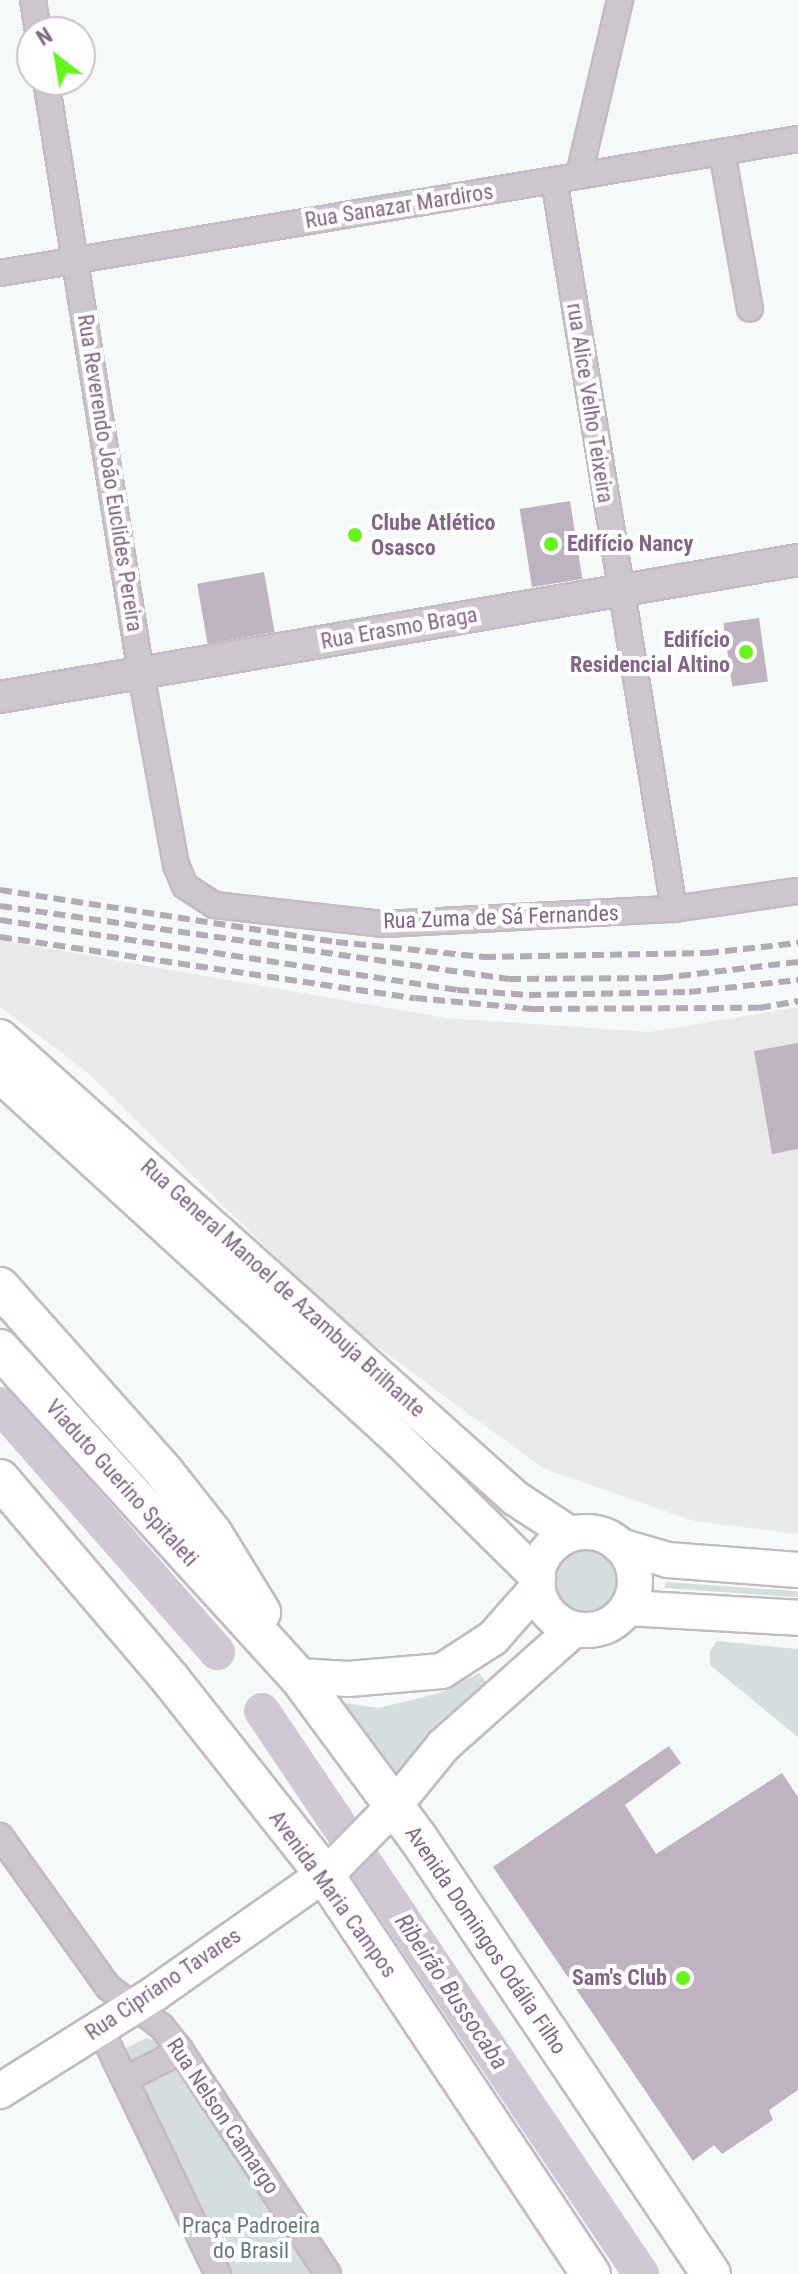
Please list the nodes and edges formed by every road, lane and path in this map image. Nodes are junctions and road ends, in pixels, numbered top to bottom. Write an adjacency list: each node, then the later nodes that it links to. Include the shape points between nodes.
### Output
1 (620, 0): 5 (street)
2 (49, 96): 7 (street, Rua Reverendo João Euclides Pereira)
3 (798, 139): 4 (street, Rua Sanazar Mardiros)
4 (722, 152): 5 (street, Rua Sanazar Mardiros); 9 (street)
5 (579, 175): 6 (street, Rua Sanazar Mardiros)
6 (554, 180): 7 (street, Rua Sanazar Mardiros); 11 (street, rua Alice Velho Teixeira)
7 (76, 259): 8 (street, Rua Sanazar Mardiros); 12 (street, Rua Reverendo João Euclides Pereira)
8 (0, 273)
9 (750, 309)
10 (798, 560): 11 (street, Rua Erasmo Braga)
11 (619, 592): 12 (street, Rua Erasmo Braga); 16 (street, rua Alice Velho Teixeira)
12 (141, 674): 13 (street, Rua Erasmo Braga); 14 (street, Rua Reverendo João Euclides Pereira)
13 (0, 697)
14 (176, 865): 16 (street, Rua Zuma de Sá Fernandes, via 185,886 214,905 384,924)
15 (798, 891): 16 (street, Rua Zuma de Sá Fernandes)
16 (674, 909)
17 (0, 1037): 23 (main road, Rua General Manoel de Azambuja Brilhante, via 515,1498)
18 (0, 1075): 27 (main road, Rua General Manoel de Azambuja Brilhante, via 398,1439)
19 (0, 1287): 32 (main road, via 213,1534)
20 (0, 1349): 29 (main road, Viaduto Guerino Spitaleti)
21 (0, 1479): 24 (main road, Avenida Maria Campos)
22 (0, 1505): 24 (main road, Avenida Maria Campos, via 14,1522)
23 (570, 1534): 25 (main road, via 596,1533); 27 (main road, via 548,1551)
24 (46, 1536): 35 (main road, Avenida Maria Campos)
25 (620, 1546): 26 (main road, via 668,1560); 28 (main road, via 633,1569)
26 (798, 1570)
27 (538, 1582): 31 (main road, via 554,1618); 32 (main road, via 493,1638 442,1671 348,1679)
28 (627, 1608): 30 (main road); 31 (main road, via 603,1627)
29 (245, 1617): 32 (main road, Avenida Domingos Odália Filho)
30 (798, 1618)
31 (574, 1629): 33 (main road, Rua Cipriano Tavares, via 444,1745)
32 (292, 1669): 33 (main road, Avenida Domingos Odália Filho)
33 (390, 1810): 35 (main road, Rua Cipriano Tavares); 44 (main road, Avenida Domingos Odália Filho)
34 (0, 1836): 36 (street, Rua Nelson Camargo, via 108,1987)
35 (328, 1871): 36 (main road, Rua Cipriano Tavares); 43 (main road, Avenida Maria Campos)
36 (136, 2005): 37 (main road, Rua Cipriano Tavares); 38 (street, Rua Nelson Camargo)
37 (100, 2028): 39 (street); 40 (main road, Rua Cipriano Tavares)
38 (181, 2051): 39 (street); 42 (street, Rua Nelson Camargo)
39 (128, 2078): 41 (street)
40 (0, 2091)
41 (218, 2274)
42 (328, 2274)
43 (591, 2274)
44 (711, 2274)

